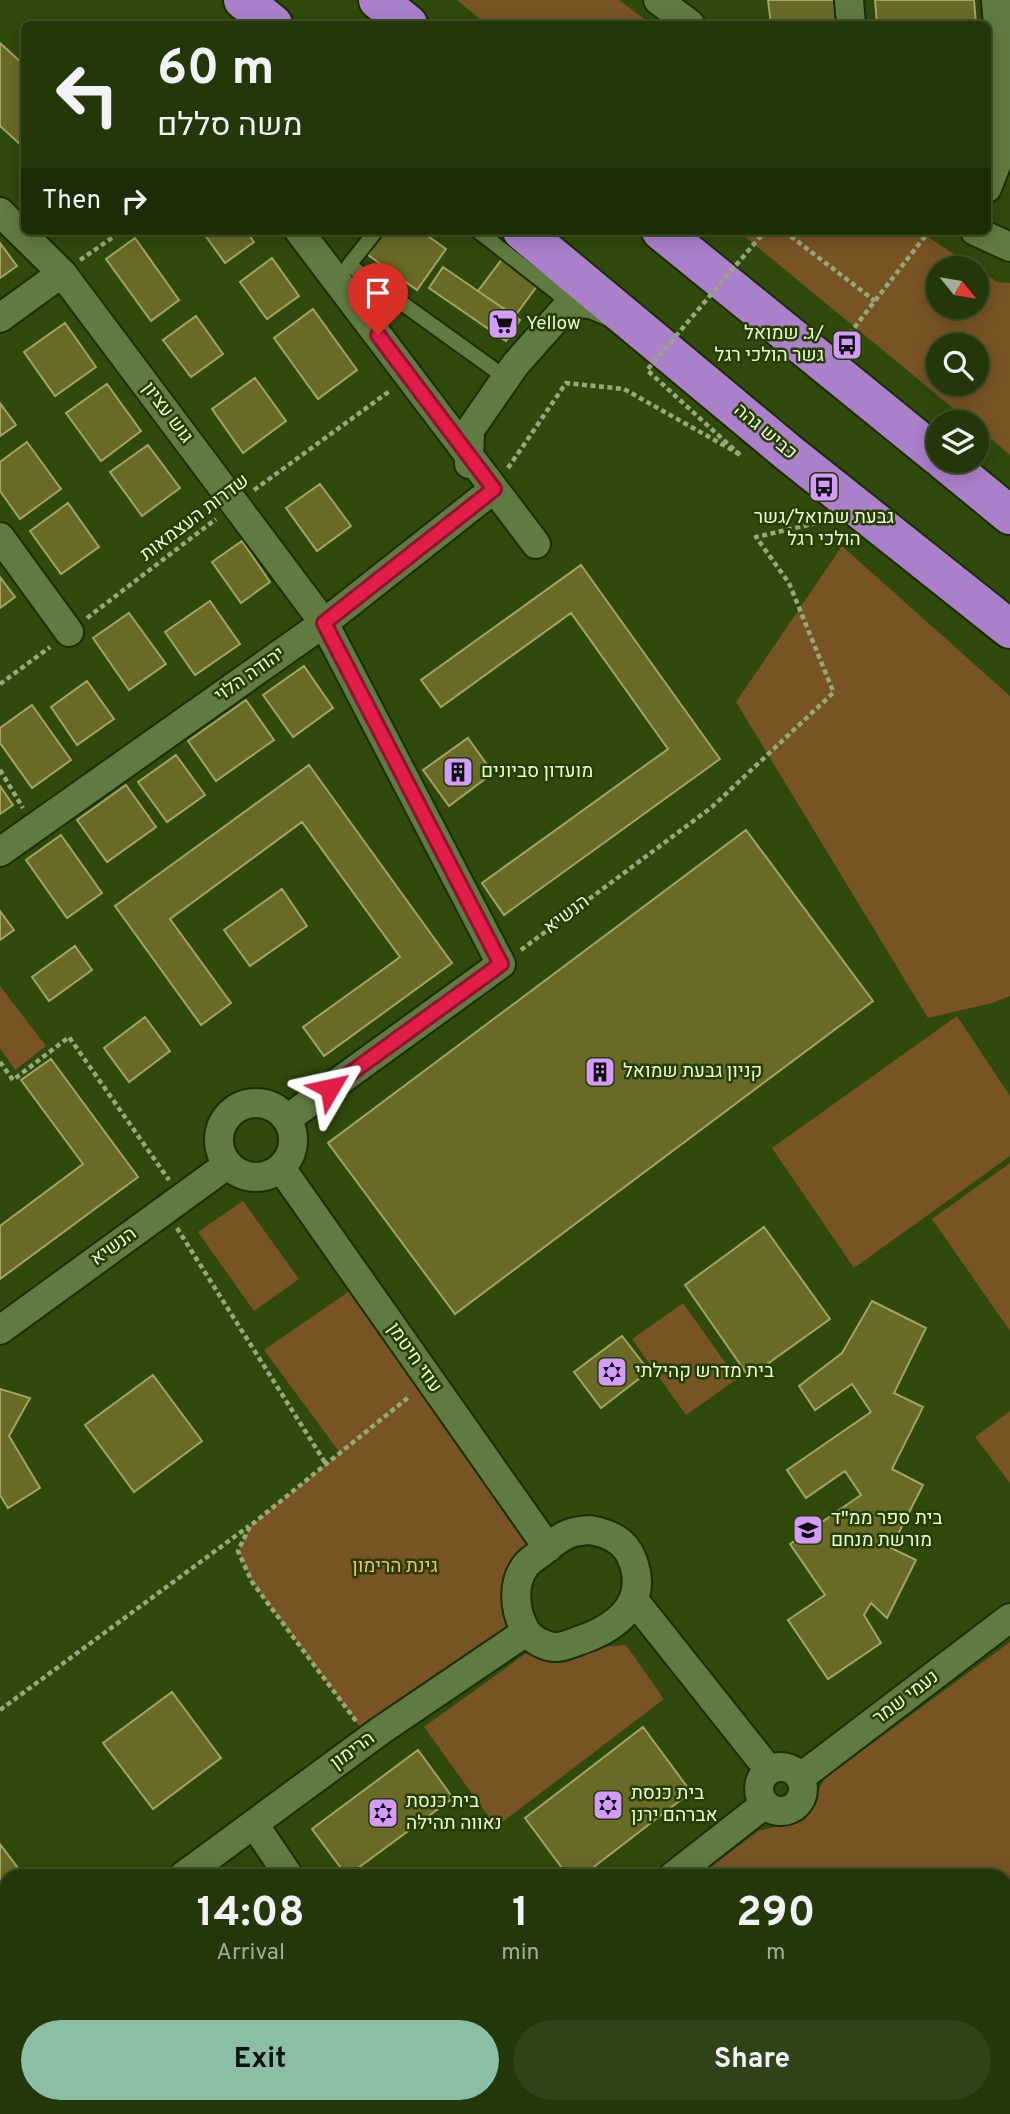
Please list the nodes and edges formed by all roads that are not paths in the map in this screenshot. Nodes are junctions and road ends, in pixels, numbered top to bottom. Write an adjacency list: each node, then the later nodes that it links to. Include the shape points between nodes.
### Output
1 (243, 0): 6 (highway)
2 (378, 0): 7 (highway)
3 (658, 0): 8 (street)
4 (849, 0): 9 (street)
5 (996, 0): 10 (street, via 1006,140)
6 (269, 21)
7 (404, 21)
8 (686, 21)
9 (851, 21)
10 (991, 178)
11 (0, 212): 12 (street, גוש עציון)
12 (21, 232)
13 (24, 235): 21 (street, גוש עציון)
14 (302, 235): 27 (street)
15 (373, 235): 25 (lane, via 349,265)
16 (483, 235): 22 (lane)
17 (527, 235): 24 (highway, כביש גהה)
18 (666, 235): 26 (highway)
19 (984, 235): 20 (street)
20 (1010, 247)
21 (62, 272): 23 (street); 34 (street, גוש עציון)
22 (570, 303): 24 (street, via 591,304); 25 (street)
23 (0, 318)
24 (631, 321): 35 (highway, כביש גהה)
25 (506, 378): 27 (street, via 470,430)
26 (926, 446)
27 (469, 456): 29 (street); 30 (street)
28 (959, 473): 31 (highway)
29 (494, 489): 30 (street, יהודה הלוי); 33 (street)
30 (469, 509): 34 (street, יהודה הלוי)
31 (1010, 515)
32 (0, 537): 36 (street)
33 (536, 544)
34 (324, 623): 37 (street, יהודה הלוי); 38 (street, גוש עציון, via 501,964)
35 (1010, 629)
36 (69, 632)
37 (0, 852)
38 (287, 1119): 39 (street, via 259,1102 230,1113 218,1140); 40 (street, via 294,1140)
39 (227, 1165): 40 (street, via 249,1177 262,1177); 41 (street, הנשיא)
40 (281, 1168): 42 (street, עוזי חיטמן)
41 (0, 1330)
42 (548, 1548): 43 (street, via 574,1531 606,1533 620,1541 636,1569); 45 (street, via 527,1564 515,1591)
43 (634, 1600): 45 (street, via 614,1624 556,1648); 46 (street)
44 (1010, 1618): 47 (street, נעמי שמר)
45 (526, 1632): 49 (street, הרימון)
46 (769, 1770): 47 (street, via 783,1766); 48 (street, via 759,1790)
47 (801, 1777): 48 (street, via 802,1798 793,1808 778,1811)
48 (765, 1804): 52 (street)
49 (254, 1824): 50 (street, הרימון); 51 (street)
50 (193, 1869)
51 (284, 1869)
52 (682, 1869)

